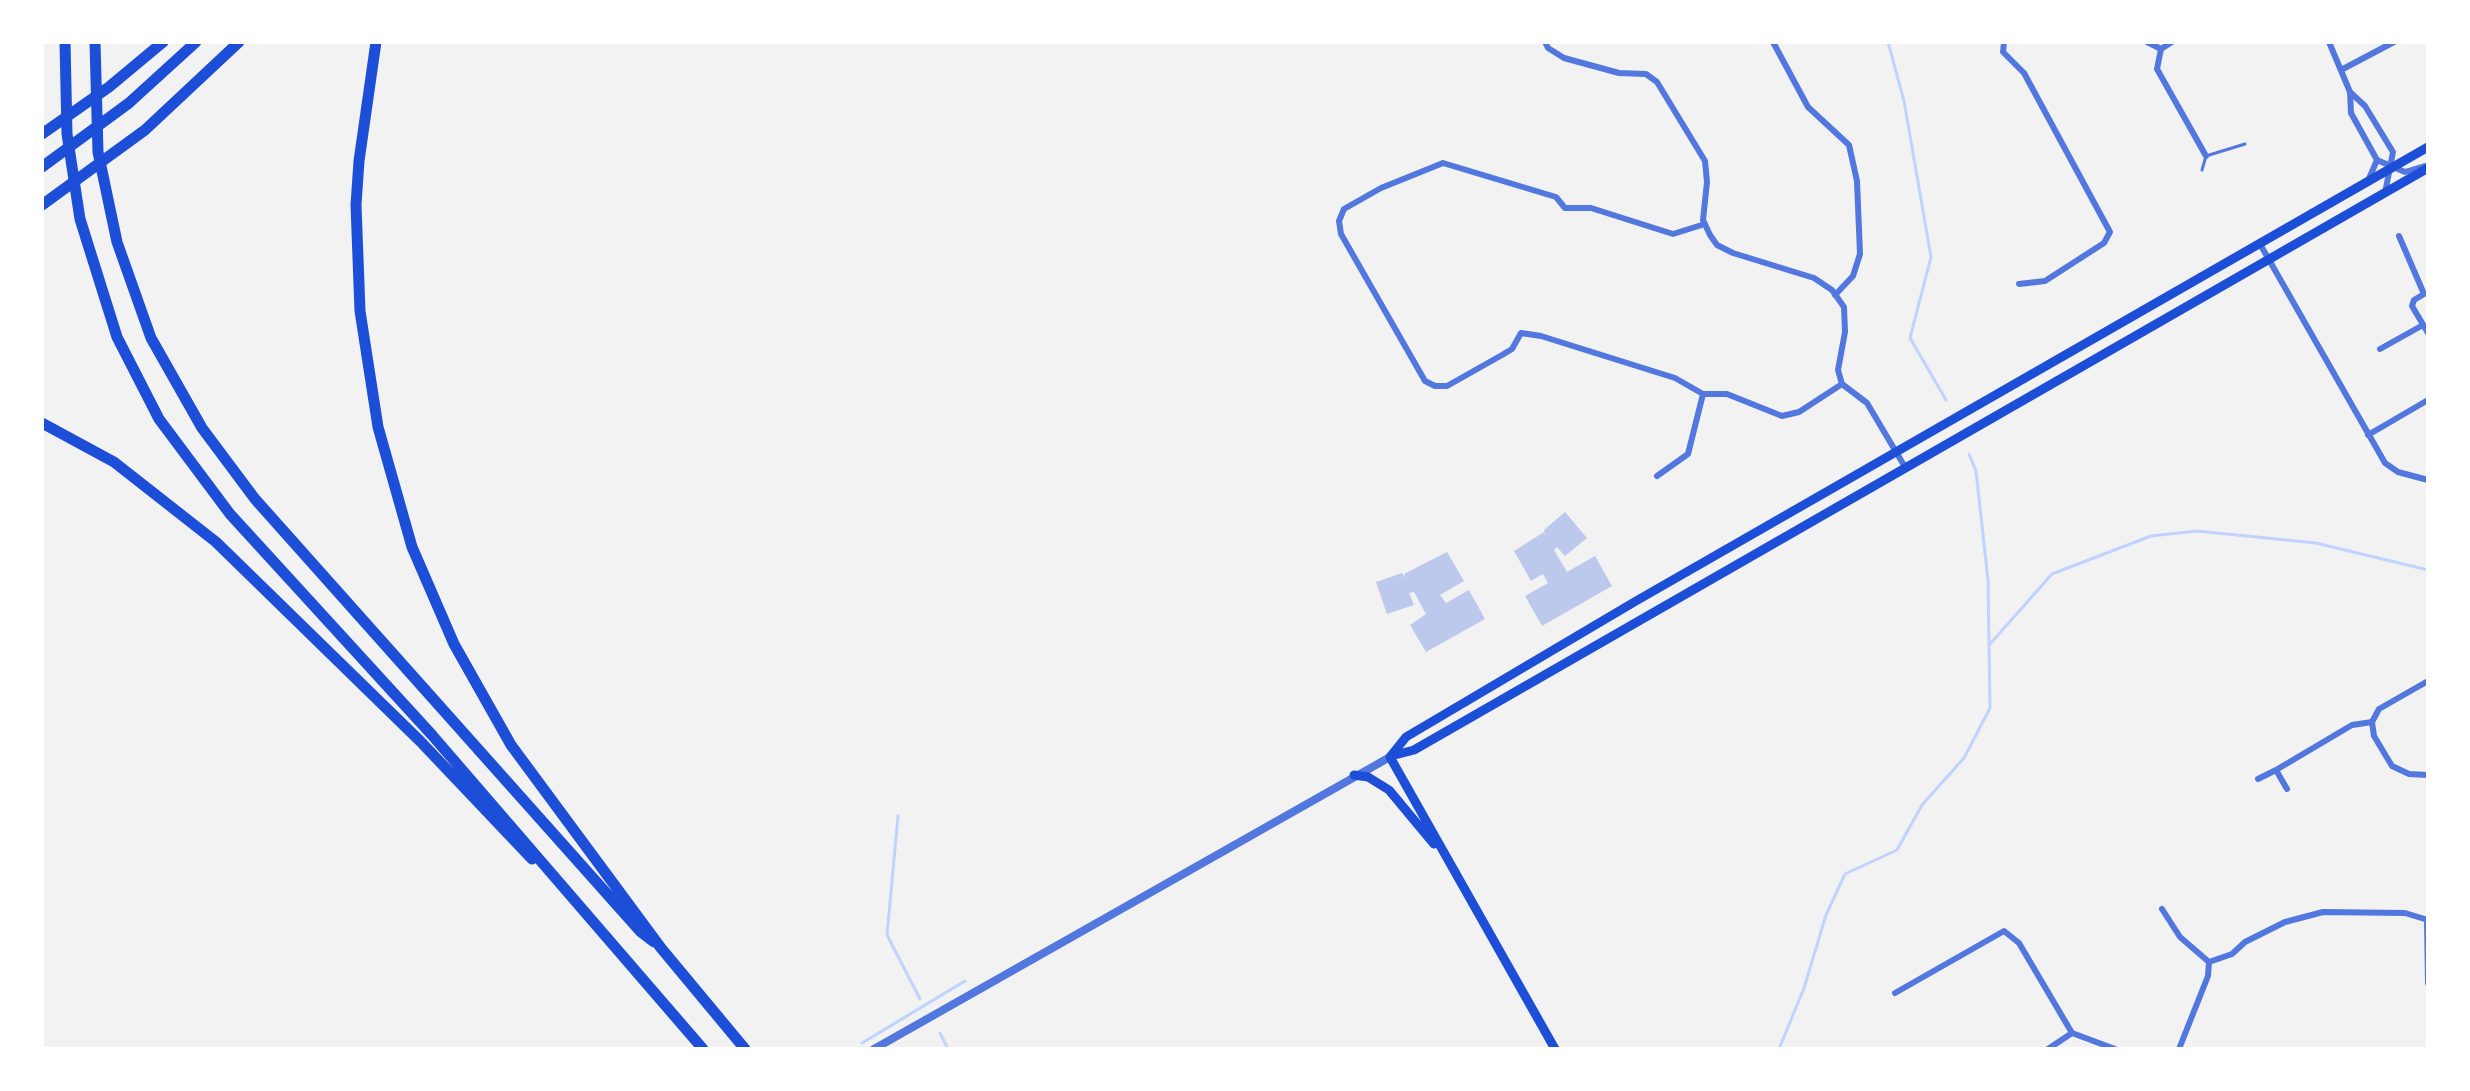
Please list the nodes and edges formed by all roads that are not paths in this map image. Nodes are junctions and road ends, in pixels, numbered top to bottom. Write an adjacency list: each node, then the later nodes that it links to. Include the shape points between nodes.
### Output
1 (65, 42): 63 (highway, via 71,172 80,219 117,337 159,419 230,514 432,735)
2 (95, 42): 66 (highway, via 98,152 106,201 151,338 187,404 228,464 641,932)
3 (163, 42): 17 (highway)
4 (196, 42): 24 (highway, via 129,103)
5 (239, 42): 30 (highway, via 145,130)
6 (376, 42): 66 (highway, via 359,161 357,263 367,373 395,495 432,597 479,691 538,784)
7 (1545, 42): 31 (street, via 1564,58 1619,73 1646,74 1657,82 1705,161)
8 (1773, 42): 37 (street, via 1808,107 1849,145 1857,181 1860,254 1853,276)
9 (2004, 42): 35 (street, via 2003,52 2024,73 2110,232 2104,243 2045,281)
10 (2147, 42): 14 (street)
11 (2172, 42): 14 (street)
12 (2329, 42): 15 (street)
13 (2394, 42): 15 (street)
14 (2161, 49): 21 (street, via 2157,69)
15 (2341, 70): 16 (street)
16 (2350, 92): 20 (street, via 2365,106); 23 (street, via 2351,113)
17 (42, 134)
18 (2245, 144): 21 (lane)
19 (2428, 147): 22 (main road)
20 (2392, 151): 22 (street); 26 (street)
21 (2206, 156): 27 (lane)
22 (2412, 156): 26 (main road)
23 (2377, 160): 26 (street); 28 (street)
24 (42, 167)
25 (2428, 167): 26 (street, via 2405,172); 29 (main road)
26 (2391, 168): 28 (main road); 29 (street)
27 (2202, 170)
28 (2368, 181): 33 (main road)
29 (2385, 193): 34 (main road)
30 (42, 205)
31 (1705, 224): 37 (street, via 1717,245 1814,278); 42 (street, via 1673,234 1591,208 1565,208 1556,197 1443,163 1381,188 1344,209 1339,221 1341,234 1425,381 1447,386 1512,349 1521,333 1675,378)
32 (2399, 236): 36 (street)
33 (2260, 244): 34 (street); 46 (main road)
34 (2268, 261): 45 (street); 47 (main road)
35 (2019, 284)
36 (2426, 292): 38 (street, via 2412,306)
37 (1835, 295): 41 (street, via 1844,307 1838,370)
38 (2423, 325): 39 (street); 40 (street)
39 (2428, 333)
40 (2380, 349)
41 (1842, 384): 42 (street, via 1799,412 1782,416 1727,394); 46 (street, via 1867,403)
42 (1703, 394): 48 (street, via 1688,454)
43 (2428, 400): 45 (street)
44 (42, 423): 63 (highway, via 114,462 205,532)
45 (2368, 435): 49 (street, via 2391,469)
46 (1895, 451): 47 (street); 50 (main road)
47 (1905, 467): 51 (main road)
48 (1657, 476)
49 (2428, 480)
50 (1806, 503): 51 (main road); 52 (main road)
51 (1824, 513): 53 (main road)
52 (1636, 601): 53 (main road); 56 (main road, via 1406,737)
53 (1645, 617): 56 (main road, via 1414,750)
54 (2428, 681): 55 (street, via 2379,709)
55 (2372, 722): 57 (street, via 2352,725); 59 (street, via 2392,766)
56 (1390, 757): 58 (street); 62 (main road)
57 (2276, 770): 60 (street); 61 (street)
58 (1354, 775): 62 (main road, via 1373,780 1397,797); 73 (street)
59 (2428, 775)
60 (2258, 779)
61 (2287, 789)
62 (1444, 856): 74 (main road)
63 (542, 867): 71 (highway)
64 (2162, 909): 67 (street, via 2180,937)
65 (2427, 921): 67 (street, via 2405,913 2323,912 2285,922 2221,961); 68 (street)
66 (661, 948): 72 (highway)
67 (2209, 962): 77 (street)
68 (2428, 983)
69 (1895, 993): 70 (street, via 2004,931 2019,943)
70 (2072, 1033): 75 (street); 76 (street)
71 (703, 1049)
72 (745, 1049)
73 (874, 1049)
74 (1555, 1049)
75 (2048, 1049)
76 (2115, 1049)
77 (2179, 1049)

